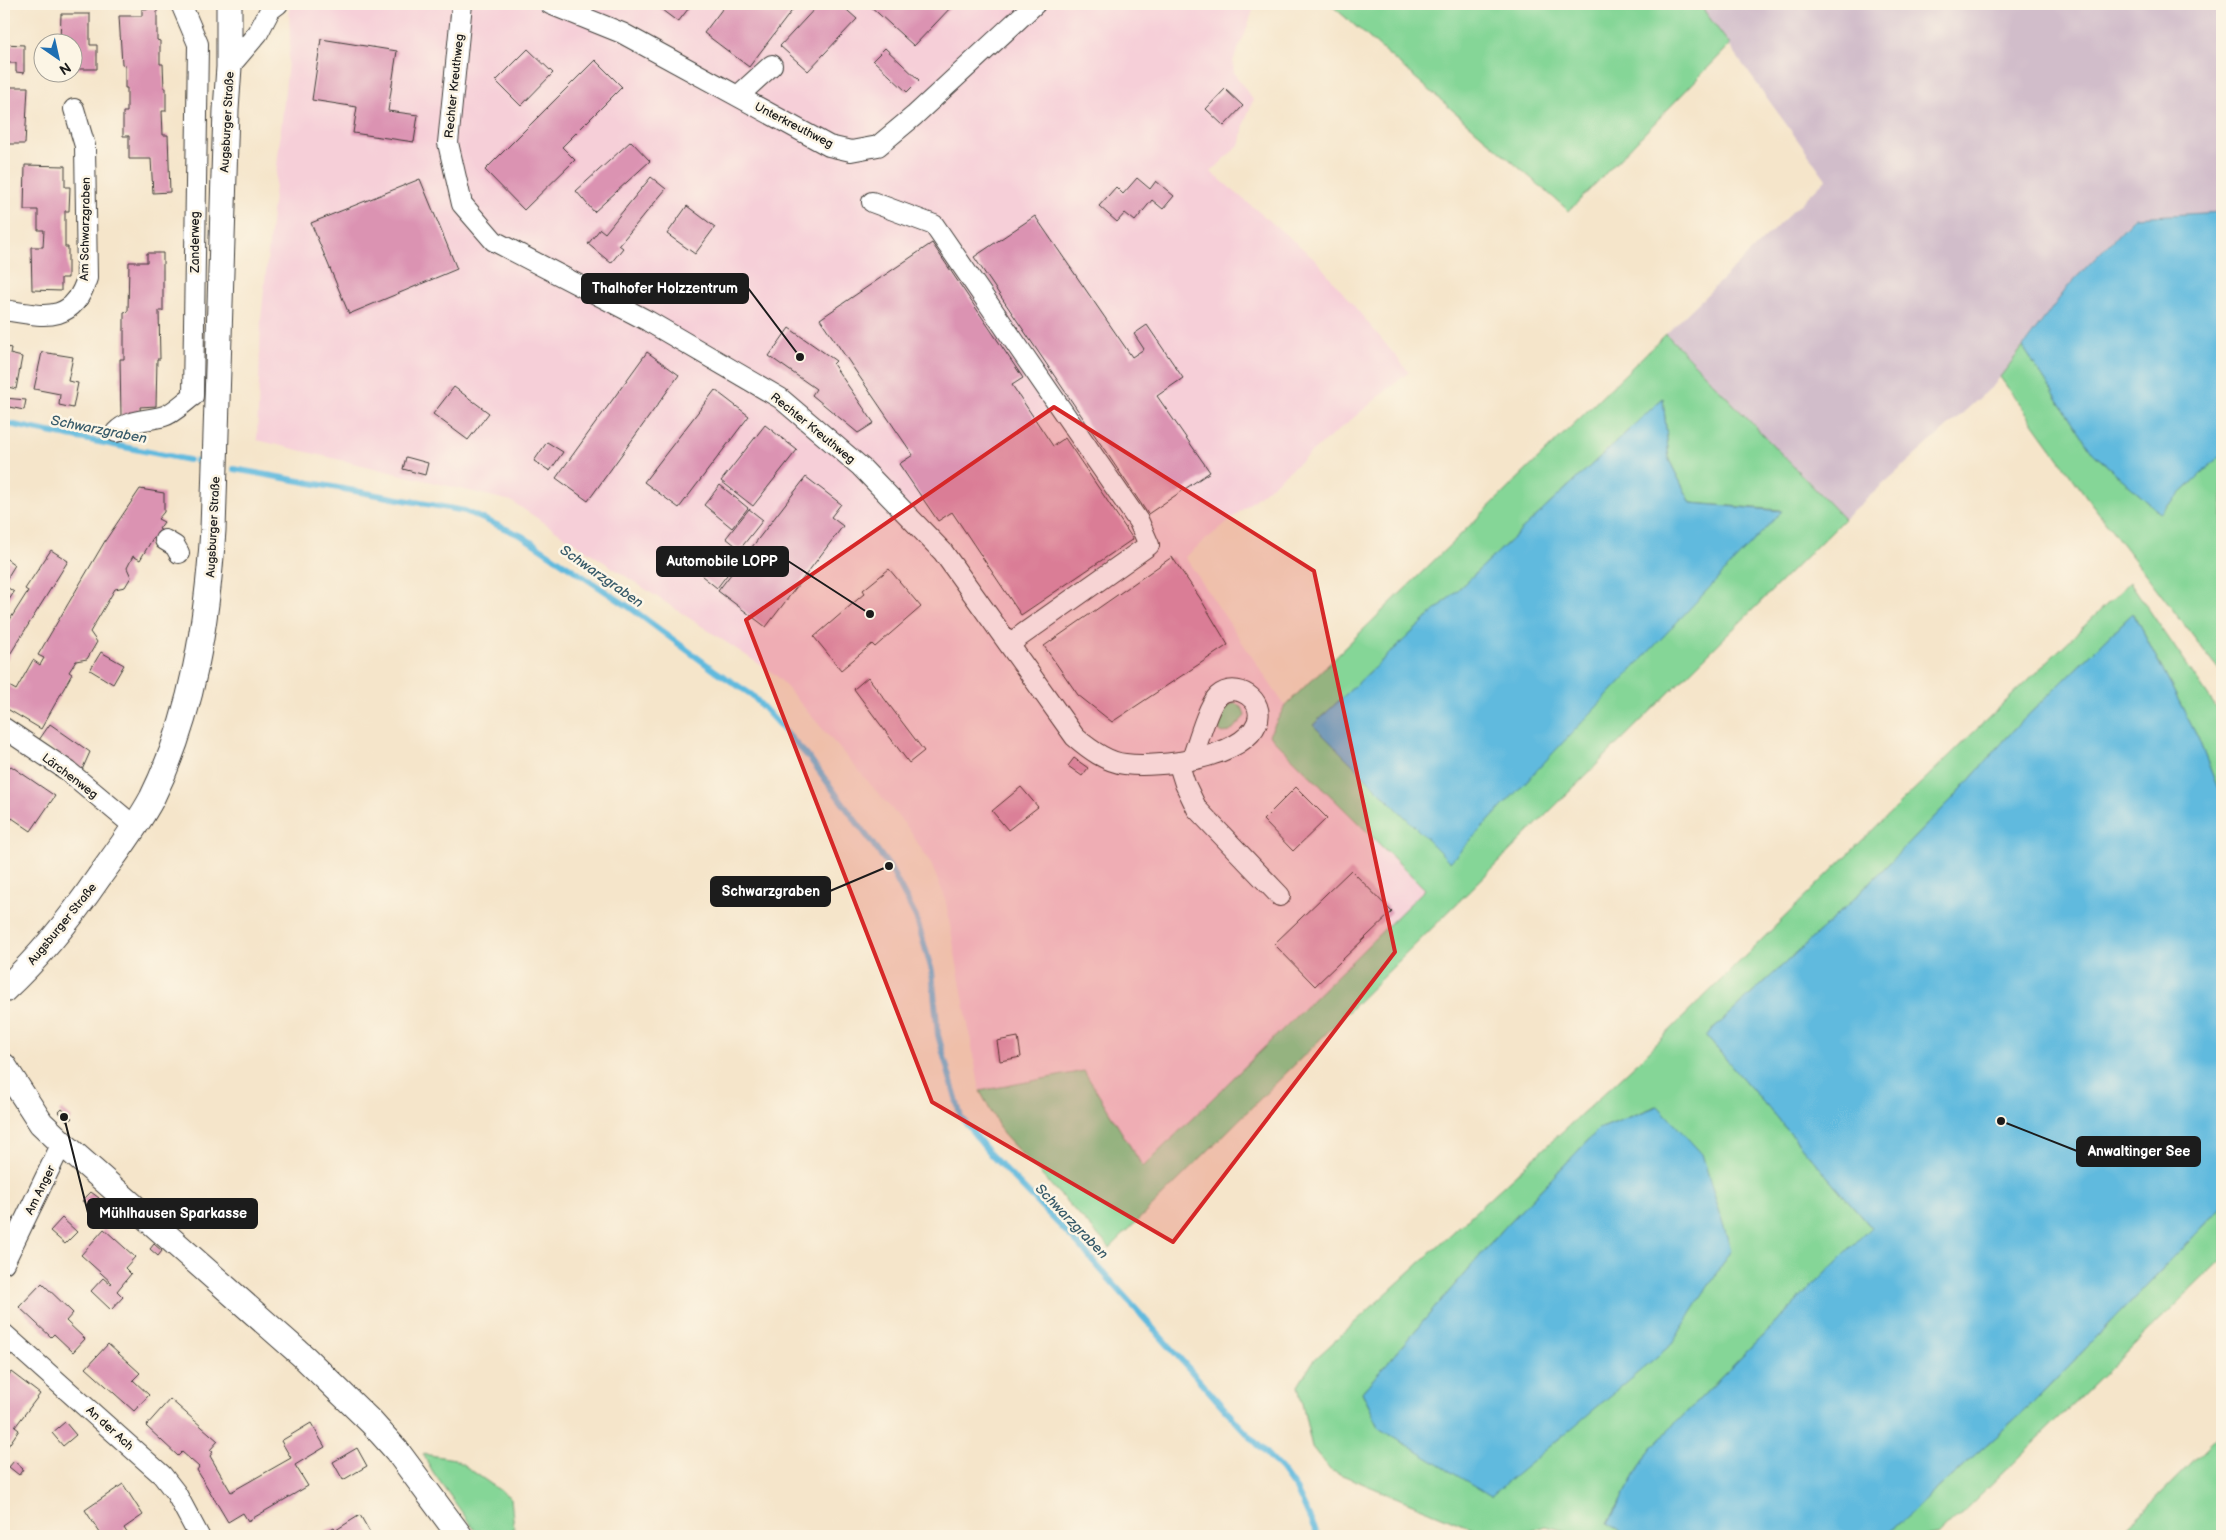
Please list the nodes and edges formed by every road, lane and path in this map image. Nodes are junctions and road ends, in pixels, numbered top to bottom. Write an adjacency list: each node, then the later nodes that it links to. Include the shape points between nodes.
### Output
1 (181, 4): 13 (street, Zanderweg, via 198,44 193,396 166,416 133,422)
2 (229, 4): 8 (main road, Augsburger Straße)
3 (278, 4): 8 (street, via 270,10 258,33)
4 (462, 4): 14 (street, Rechter Kreuthweg, via 448,143 462,204 494,241 648,321 780,398 861,467 942,552)
5 (550, 4): 9 (street, Unterkreuthweg, via 622,33)
6 (1029, 5): 9 (street, Unterkreuthweg, via 914,116 878,146 851,151 829,146)
7 (772, 65): 9 (street)
8 (229, 66): 16 (main road, Augsburger Straße, via 209,589 195,676 173,748)
9 (738, 96)
10 (74, 109): 12 (street, Am Schwarzgraben, via 85,146 87,278 82,293 72,306 59,314 45,316)
11 (872, 202): 14 (street, via 934,225 1140,522 1149,545)
12 (4, 310)
13 (116, 432)
14 (1009, 644): 17 (street, Rechter Kreuthweg, via 1076,737 1088,748 1124,764 1185,761 1185,784 1197,809)
15 (4, 728): 16 (street, Lärchenweg, via 68,771)
16 (135, 827): 18 (main road, Augsburger Straße, via 75,912)
17 (1280, 896)
18 (4, 990)
19 (4, 1066): 21 (main road)
20 (4, 1100): 21 (main road)
21 (41, 1123): 22 (main road)
22 (62, 1143): 23 (street, Am Anger); 26 (main road, via 304,1357 371,1422 397,1451)
23 (4, 1263)
24 (4, 1334): 25 (street, An der Ach, via 162,1475 176,1493)
25 (199, 1536)
26 (460, 1536)

